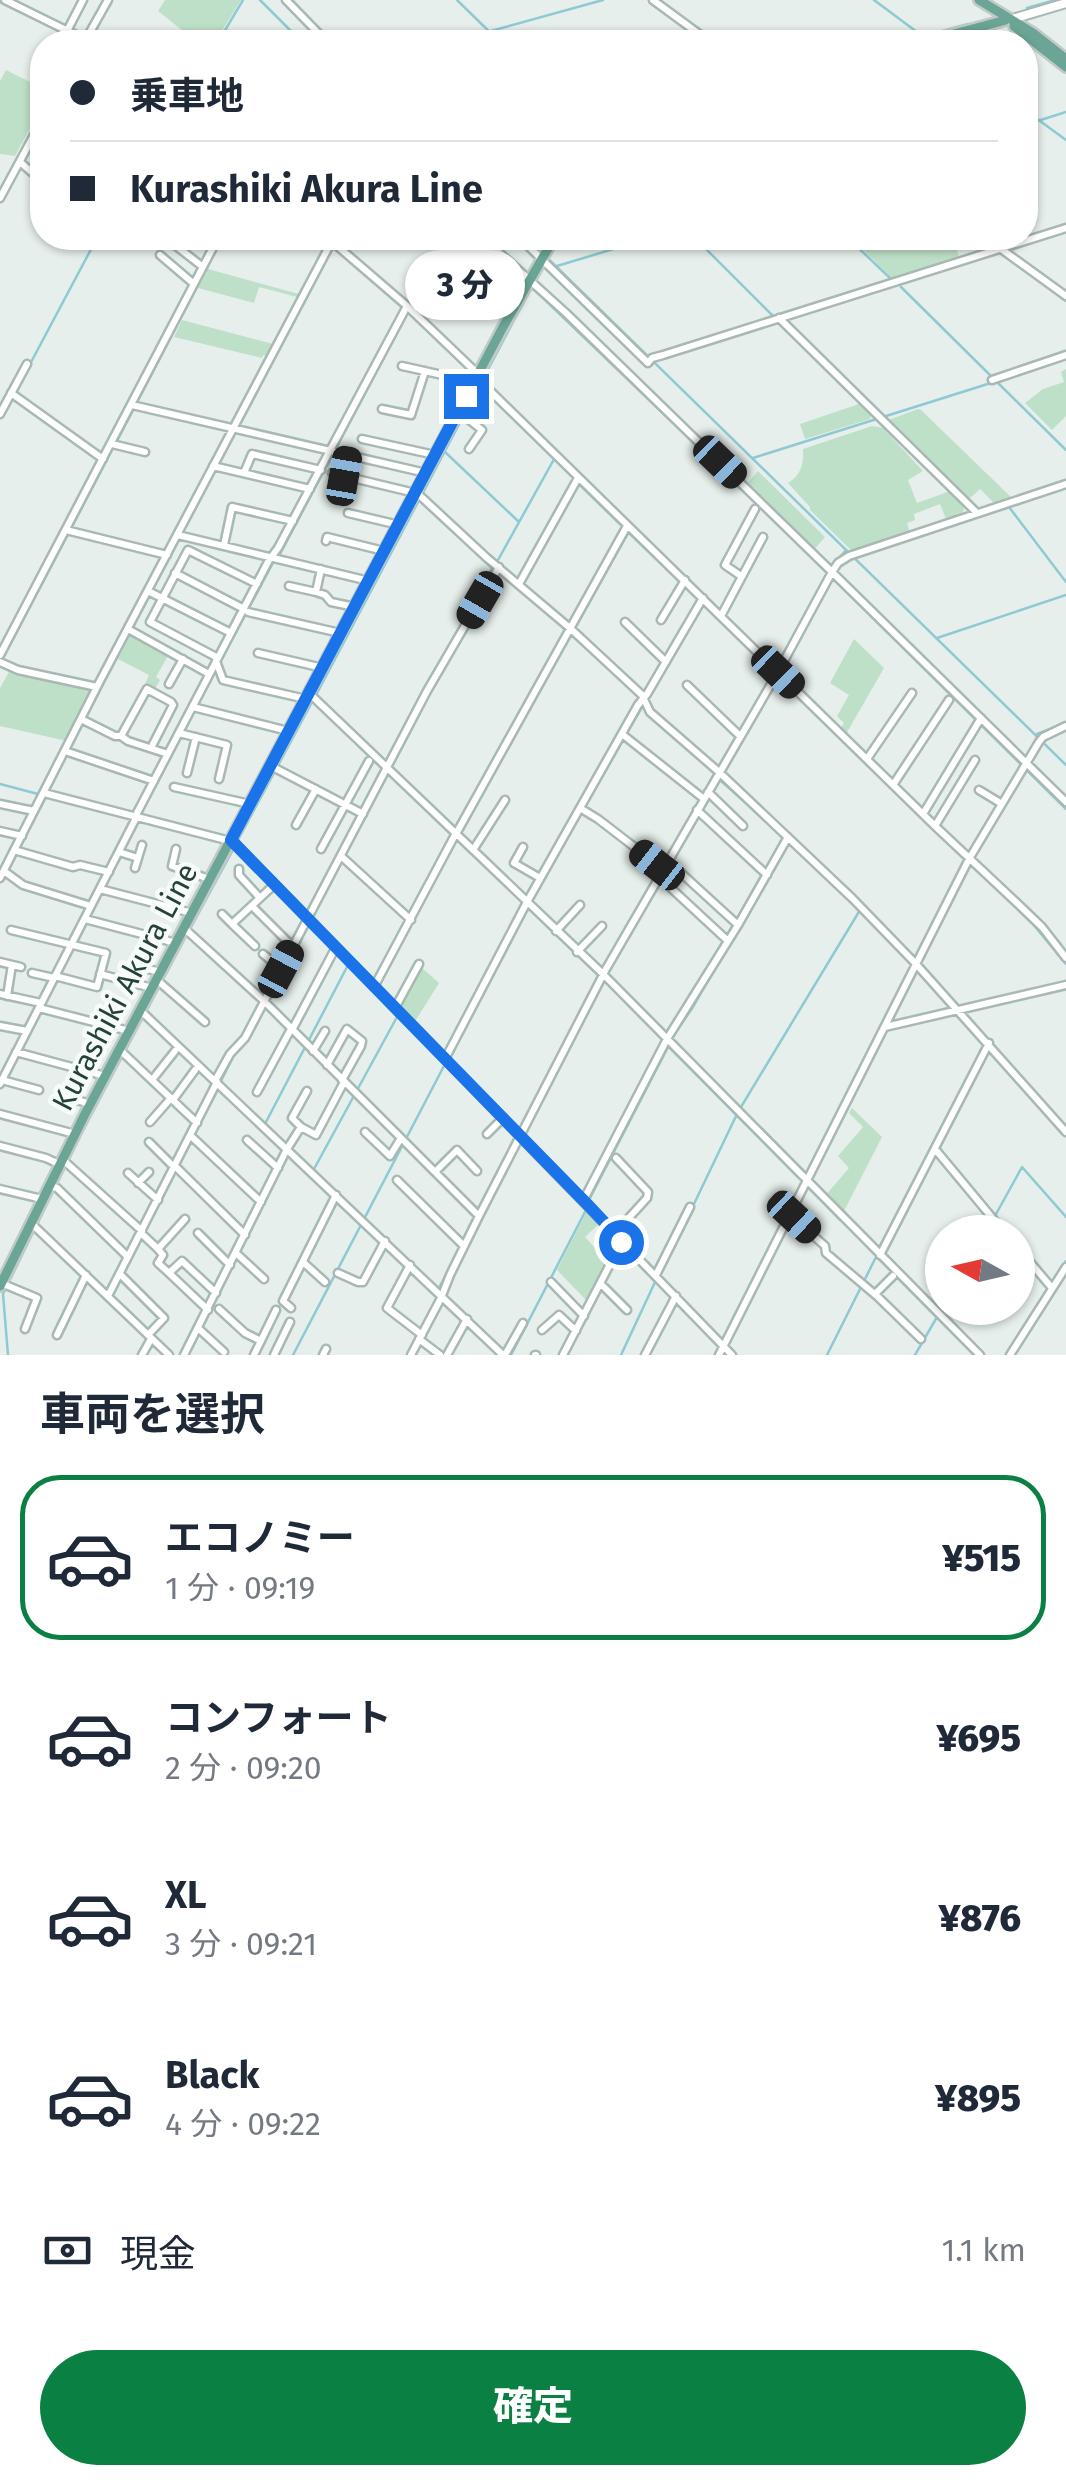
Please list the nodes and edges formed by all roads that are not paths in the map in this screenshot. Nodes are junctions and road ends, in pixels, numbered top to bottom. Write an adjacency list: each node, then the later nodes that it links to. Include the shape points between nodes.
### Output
1 (5, 0): 9 (street)
2 (108, 0): 10 (street)
3 (286, 0): 11 (street)
4 (653, 0): 12 (street)
5 (978, 0): 8 (main road)
6 (79, 1): 9 (street)
7 (1066, 3): 8 (street)
8 (1009, 20): 13 (main road); 14 (main road); 15 (main road)
9 (67, 30)
10 (90, 30)
11 (314, 30)
12 (694, 30)
13 (966, 30)
14 (1016, 30)
15 (1026, 30)
16 (1038, 38): 18 (main road)
17 (1038, 47): 19 (main road)
18 (1066, 58)
19 (1066, 68)
20 (30, 143): 21 (street)
21 (20, 162): 22 (street); 23 (street)
22 (30, 171)
23 (0, 198)
24 (1066, 228): 25 (street)
25 (1038, 237)
26 (181, 250): 36 (street)
27 (212, 250): 36 (street)
28 (324, 250): 53 (street)
29 (343, 250): 40 (street)
30 (496, 250): 37 (street)
31 (535, 250): 35 (street)
32 (547, 250): 35 (main road, Kurashiki Akura Line)
33 (1001, 250): 39 (street); 41 (street)
34 (160, 254): 38 (street)
35 (543, 256): 37 (main road, Kurashiki Akura Line); 41 (street, via 650,360)
36 (203, 267): 38 (street)
37 (528, 280): 46 (main road, Kurashiki Akura Line); 88 (street)
38 (194, 284): 49 (street)
39 (1066, 296)
40 (407, 306): 46 (street); 57 (street)
41 (780, 320): 74 (street)
42 (1066, 355): 47 (street)
43 (26, 364): 48 (street)
44 (402, 366): 45 (street)
45 (426, 371): 46 (street); 51 (street, via 411,415)
46 (478, 379): 52 (main road, Kurashiki Akura Line); 68 (street)
47 (994, 379)
48 (13, 394): 50 (street); 61 (street)
49 (134, 406): 53 (street); 55 (street)
50 (3, 408)
51 (382, 409)
52 (462, 413): 56 (street, via 482,430); 60 (main road, Kurashiki Akura Line)
53 (233, 428): 57 (street); 62 (street)
54 (362, 439): 60 (street)
55 (114, 444): 58 (street); 61 (street)
56 (469, 449)
57 (333, 451): 59 (street); 63 (street)
58 (145, 452)
59 (348, 455): 66 (street); 67 (street)
60 (435, 455): 66 (main road, Kurashiki Akura Line)
61 (104, 459): 78 (street)
62 (215, 467): 64 (street); 79 (street)
63 (321, 470): 64 (street, via 252,454); 70 (street)
64 (244, 473): 70 (street)
65 (332, 473): 67 (street)
66 (426, 473): 71 (main road, Kurashiki Akura Line)
67 (344, 476): 71 (street)
68 (577, 480): 77 (street); 94 (street)
69 (1066, 484): 74 (street)
70 (310, 489): 75 (street)
71 (418, 494): 76 (main road, Kurashiki Akura Line); 86 (street)
72 (756, 508): 90 (street, via 725,565)
73 (348, 513): 76 (street)
74 (977, 513): 88 (street, via 852,555)
75 (293, 522): 82 (street, via 232,507); 85 (street)
76 (398, 525): 83 (main road, Kurashiki Akura Line)
77 (628, 526): 92 (street); 106 (street)
78 (68, 530): 84 (street); 111 (street)
79 (179, 535): 82 (street); 84 (street)
80 (762, 536): 90 (street)
81 (326, 541): 83 (street)
82 (224, 545): 85 (street)
83 (384, 552): 91 (main road, Kurashiki Akura Line)
84 (167, 555): 96 (street)
85 (273, 556): 87 (street); 93 (street)
86 (499, 568): 94 (street); 142 (street)
87 (321, 571): 91 (street); 97 (street)
88 (830, 573): 115 (street); 126 (street)
89 (175, 574): 93 (street, via 188,550); 98 (street); 101 (street)
90 (741, 576): 102 (street)
91 (369, 581): 100 (main road, Kurashiki Akura Line)
92 (683, 582): 99 (street); 103 (street)
93 (257, 584): 101 (street)
94 (518, 584): 106 (street)
95 (290, 586): 97 (street)
96 (150, 592): 98 (street); 105 (street)
97 (316, 592): 100 (street)
98 (163, 598): 107 (street); 113 (street, via 150,622)
99 (702, 601): 102 (street); 112 (street)
100 (355, 607): 108 (main road, Kurashiki Akura Line)
101 (246, 610): 107 (street); 108 (street)
102 (721, 616): 115 (street)
103 (661, 620)
104 (624, 622): 112 (street)
105 (130, 630): 110 (street); 119 (street)
106 (570, 630): 122 (street); 169 (street)
107 (231, 633): 113 (street)
108 (342, 634): 114 (main road, Kurashiki Akura Line)
109 (258, 653): 114 (street)
110 (182, 659): 116 (street); 117 (street)
111 (1, 660): 119 (street)
112 (666, 662): 122 (street)
113 (218, 663): 116 (street); 121 (street, via 223,680)
114 (323, 668): 121 (main road, Kurashiki Akura Line)
115 (776, 672): 131 (street); 137 (street)
116 (209, 674): 124 (street)
117 (169, 684)
118 (686, 685): 131 (street)
119 (97, 688): 125 (street)
120 (912, 693): 137 (street)
121 (308, 696): 128 (main road, Kurashiki Akura Line); 142 (street)
122 (644, 698): 130 (street); 144 (street, via 650,712)
123 (949, 700): 147 (street)
124 (195, 707): 128 (street); 129 (street)
125 (83, 720): 132 (street); 135 (street)
126 (979, 721): 140 (street); 163 (street)
127 (1066, 726): 140 (street, via 1041,740)
128 (289, 732): 141 (main road, Kurashiki Akura Line)
129 (181, 734): 133 (street); 136 (street)
130 (623, 735): 152 (street); 159 (street)
131 (739, 735): 144 (street)
132 (121, 736): 134 (street); 134 (street, via 146,689 173,705)
133 (196, 738): 143 (street); 145 (street, via 227,745)
134 (151, 748): 136 (street)
135 (67, 752): 146 (street); 151 (street)
136 (168, 754): 146 (street)
137 (867, 760): 147 (street)
138 (975, 760): 167 (street)
139 (369, 761): 157 (street)
140 (1025, 766): 154 (street); 158 (street)
141 (274, 768): 149 (street); 156 (main road, Kurashiki Akura Line)
142 (388, 769): 162 (street); 169 (street)
143 (188, 772)
144 (719, 772): 152 (street); 171 (street)
145 (219, 778)
146 (154, 781): 164 (street)
147 (893, 785): 163 (street)
148 (174, 787): 156 (street)
149 (316, 789): 157 (street); 165 (street)
150 (979, 790): 158 (street)
151 (44, 793): 161 (street); 164 (street)
152 (704, 796): 160 (street); 166 (street)
153 (506, 800): 178 (street)
154 (1066, 802)
155 (0, 804): 161 (street)
156 (250, 804): 172 (main road, Kurashiki Akura Line)
157 (346, 804): 162 (street); 176 (street)
158 (1002, 804): 182 (street)
159 (582, 809): 183 (street); 189 (street)
160 (697, 810): 183 (street); 188 (street)
161 (34, 811): 170 (street)
162 (361, 813): 180 (street)
163 (923, 814): 167 (street)
164 (138, 816): 172 (street); 179 (street)
165 (296, 825)
166 (743, 826)
167 (935, 826): 182 (street)
168 (0, 831): 170 (street)
169 (456, 835): 178 (street); 202 (street)
170 (22, 836): 177 (street)
171 (787, 839): 188 (street); 221 (street)
172 (231, 840): 191 (main road, Kurashiki Akura Line); 192 (street)
173 (142, 845): 181 (street)
174 (523, 846): 189 (street, via 514,863)
175 (176, 849): 191 (street, via 172,866)
176 (321, 849)
177 (16, 850): 185 (street); 186 (street)
178 (473, 850): 195 (street)
179 (121, 853): 181 (street); 185 (street)
180 (341, 856): 202 (street); 203 (street)
181 (138, 858): 184 (street)
182 (968, 861): 218 (street, via 1036,921); 221 (street)
183 (664, 866): 190 (street); 205 (street)
184 (136, 868)
185 (109, 872): 193 (street)
186 (4, 874): 197 (street)
187 (238, 874): 194 (street)
188 (766, 875): 205 (street)
189 (540, 878): 195 (street)
190 (659, 878): 210 (street); 226 (street)
191 (210, 880): 199 (main road, Kurashiki Akura Line)
192 (273, 885): 194 (street); 203 (street)
193 (102, 890): 197 (street); 199 (street)
194 (260, 898): 198 (street)
195 (526, 904): 209 (street); 251 (street)
196 (580, 905): 209 (street)
197 (92, 906): 201 (street)
198 (252, 906): 204 (street); 214 (street)
199 (192, 914): 208 (main road, Kurashiki Akura Line)
200 (222, 914): 204 (street)
201 (87, 919): 211 (street); 212 (street)
202 (411, 920): 230 (street)
203 (307, 921): 214 (street); 215 (street)
204 (232, 924): 213 (street)
205 (738, 925): 210 (street)
206 (602, 926): 216 (street)
207 (11, 930): 212 (street)
208 (187, 930): 211 (main road, Kurashiki Akura Line); 232 (street)
209 (556, 931): 216 (street)
210 (728, 941): 244 (street)
211 (176, 943): 228 (main road, Kurashiki Akura Line)
212 (73, 944): 225 (street, via 106,954); 227 (street)
213 (255, 946)
214 (291, 946): 223 (street)
215 (334, 949): 230 (street); 240 (street)
216 (578, 952): 226 (street)
217 (263, 954): 223 (street)
218 (1066, 958)
219 (0, 962): 231 (street, via 17,966)
220 (418, 964): 234 (street)
221 (916, 964): 235 (street); 239 (street)
222 (140, 967): 228 (street)
223 (279, 968): 232 (street)
224 (32, 973): 227 (street)
225 (100, 974): 227 (street, via 96,987); 228 (street)
226 (604, 975): 244 (street); 276 (street)
227 (56, 977): 233 (street)
228 (158, 981): 236 (main road, Kurashiki Akura Line); 237 (street)
229 (1066, 986): 235 (street)
230 (376, 989): 234 (street)
231 (3, 995): 233 (street)
232 (264, 1001): 240 (street); 259 (street)
233 (41, 1007): 242 (street); 243 (street)
234 (395, 1008): 251 (street)
235 (960, 1011): 239 (street); 245 (street)
236 (143, 1013): 242 (main road, Kurashiki Akura Line); 259 (street)
237 (205, 1022)
238 (0, 1026): 243 (street)
239 (884, 1027): 292 (street)
240 (292, 1029): 246 (street); 262 (street)
241 (325, 1030): 246 (street)
242 (129, 1031): 248 (main road, Kurashiki Akura Line)
243 (27, 1032): 249 (street)
244 (667, 1039): 292 (street); 300 (street)
245 (988, 1045): 272 (street); 282 (street)
246 (309, 1047): 253 (street)
247 (175, 1050): 256 (street)
248 (123, 1052): 255 (main road, Kurashiki Akura Line); 256 (street)
249 (18, 1053): 252 (street); 255 (street)
250 (0, 1060): 252 (street)
251 (446, 1060): 267 (street)
252 (11, 1062): 257 (street)
253 (327, 1065): 258 (street); 258 (street, via 347,1029 362,1040)
254 (195, 1070): 264 (street)
255 (105, 1076): 265 (main road, Kurashiki Akura Line)
256 (152, 1080): 264 (street)
257 (3, 1081): 260 (street)
258 (343, 1081): 270 (street, via 316,1134); 278 (street)
259 (216, 1082): 269 (street); 281 (street)
260 (39, 1090)
261 (307, 1091): 270 (street, via 292,1118)
262 (258, 1092)
263 (59, 1096): 265 (street)
264 (172, 1099): 268 (street); 269 (street)
265 (89, 1106): 273 (main road, Kurashiki Akura Line)
266 (0, 1114): 273 (street)
267 (501, 1120): 274 (street); 276 (street)
268 (150, 1122)
269 (197, 1123): 275 (street)
270 (301, 1128): 281 (street)
271 (366, 1132): 278 (street, via 390,1156)
272 (1066, 1132)
273 (75, 1134): 284 (main road, Kurashiki Akura Line)
274 (488, 1134)
275 (192, 1137): 285 (street); 299 (street)
276 (519, 1139): 300 (street); 302 (street)
277 (248, 1140): 286 (street)
278 (403, 1140): 289 (street)
279 (149, 1142): 285 (street)
280 (0, 1146): 284 (street)
281 (287, 1148): 286 (street); 296 (street)
282 (935, 1149): 304 (street); 316 (street)
283 (616, 1158): 308 (street, via 648,1198)
284 (64, 1162): 294 (main road, Kurashiki Akura Line); 309 (street)
285 (176, 1168): 298 (street); 310 (street)
286 (278, 1168): 299 (street)
287 (477, 1171): 289 (street, via 457,1150)
288 (149, 1172): 293 (street)
289 (435, 1172): 302 (street)
290 (128, 1173): 293 (street)
291 (398, 1180): 313 (street)
292 (806, 1180): 303 (street); 316 (street)
293 (138, 1183): 298 (street)
294 (53, 1187): 297 (main road, Kurashiki Akura Line); 317 (street)
295 (0, 1189): 297 (street)
296 (336, 1195): 311 (street); 318 (street)
297 (42, 1199): 306 (main road, Kurashiki Akura Line)
298 (158, 1200): 309 (street)
299 (261, 1202): 310 (street)
300 (586, 1203): 308 (street)
301 (690, 1207): 328 (street)
302 (478, 1215): 313 (street)
303 (791, 1215): 337 (street); 360 (street)
304 (990, 1215)
305 (184, 1219): 314 (street)
306 (34, 1226): 326 (street); 333 (main road, Kurashiki Akura Line)
307 (198, 1233): 319 (street)
308 (614, 1233): 312 (street)
309 (142, 1234): 314 (street); 317 (street)
310 (245, 1235): 315 (street)
311 (385, 1241): 320 (street); 323 (street, via 364,1282)
312 (621, 1243): 328 (street); 332 (street)
313 (463, 1244): 335 (street)
314 (158, 1249): 325 (street, via 158,1262)
315 (236, 1253): 319 (street); 329 (street)
316 (880, 1255): 374 (street)
317 (128, 1257): 324 (street)
318 (303, 1262): 330 (street); 340 (street, via 282,1301)
319 (230, 1264): 336 (street)
320 (410, 1265): 335 (street); 356 (street, via 388,1308)
321 (1066, 1266): 334 (street)
322 (1035, 1268): 334 (street)
323 (338, 1273)
324 (120, 1274): 338 (street); 357 (street, via 164,1318)
325 (169, 1274): 336 (street, via 182,1261); 342 (street)
326 (86, 1275): 338 (street); 355 (street)
327 (892, 1276): 337 (street)
328 (657, 1277): 339 (street)
329 (264, 1279)
330 (325, 1282)
331 (550, 1282): 345 (street)
332 (601, 1284): 344 (street); 345 (street)
333 (4, 1285): 351 (street, via 37,1298)
334 (1050, 1286): 375 (street)
335 (438, 1292): 346 (street); 356 (street)
336 (216, 1293): 342 (street)
337 (875, 1294): 358 (street)
338 (108, 1296): 357 (street)
339 (674, 1298): 360 (street); 371 (street)
340 (291, 1308)
341 (218, 1309): 359 (street)
342 (208, 1310): 350 (street)
343 (276, 1310): 349 (street)
344 (627, 1310)
345 (584, 1316): 354 (street)
346 (466, 1321): 362 (street); 369 (street)
347 (290, 1322): 353 (street)
348 (523, 1323): 362 (street)
349 (270, 1324): 353 (street); 359 (street)
350 (198, 1328): 361 (street); 365 (street)
351 (24, 1330)
352 (542, 1330): 354 (street, via 559,1315)
353 (285, 1331): 367 (street)
354 (576, 1331): 370 (street)
355 (57, 1335)
356 (420, 1335): 368 (street); 369 (street)
357 (150, 1336): 363 (street); 364 (street)
358 (921, 1339)
359 (261, 1341): 366 (street)
360 (723, 1346): 372 (street); 373 (street)
361 (224, 1352)
362 (502, 1354)
363 (142, 1355)
364 (169, 1355)
365 (184, 1355)
366 (254, 1355)
367 (274, 1355)
368 (411, 1355)
369 (443, 1355)
370 (563, 1355)
371 (645, 1355)
372 (719, 1355)
373 (732, 1355)
374 (980, 1355)
375 (1010, 1355)

